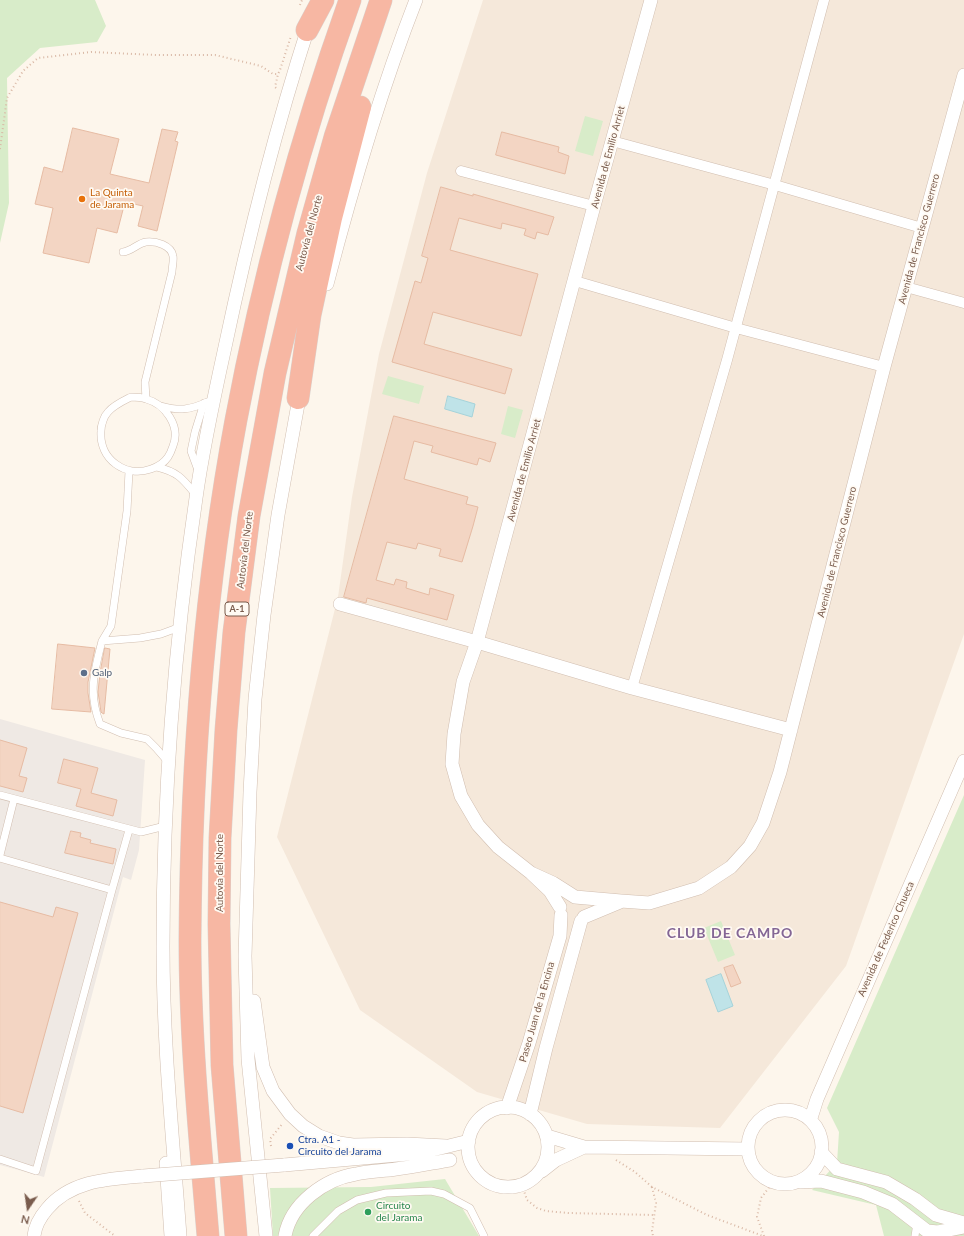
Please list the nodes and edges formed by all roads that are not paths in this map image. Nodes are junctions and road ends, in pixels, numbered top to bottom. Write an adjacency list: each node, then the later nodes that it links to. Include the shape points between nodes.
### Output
1 (317, 0): 9 (street)
2 (323, 0): 9 (highway)
3 (350, 0): 73 (highway, via 309,124 279,226 262,297 236,420 208,612 194,783 190,943 196,1100)
4 (381, 0): 74 (highway, Autovía del Norte / A-1, via 333,144 276,365 248,516 236,617 220,822 219,900 222,1065)
5 (396, 0): 22 (highway, via 356,117 330,218 310,315)
6 (416, 0): 22 (street, via 385,82 356,179)
7 (651, 0): 11 (street, Avenida de Emilio Arriet)
8 (824, 0): 13 (street)
9 (299, 33): 24 (street)
10 (964, 75): 15 (street, Avenida de Francisco Guerrero)
11 (612, 140): 13 (street); 14 (street, Avenida de Emilio Arriet)
12 (461, 171): 14 (street)
13 (775, 185): 15 (street); 20 (street)
14 (594, 206): 17 (street, Avenida de Emilio Arriet)
15 (922, 228): 18 (street, Avenida de Francisco Guerrero)
16 (123, 252): 23 (lane, via 145,242 160,243 170,250 173,256 172,272 145,382)
17 (575, 281): 20 (street); 32 (street, Avenida de Emilio Arriet)
18 (906, 287): 19 (street); 21 (street, Avenida de Francisco Guerrero)
19 (964, 303)
20 (736, 328): 21 (street); 33 (street)
21 (884, 367): 34 (street, Avenida de Francisco Guerrero)
22 (298, 398): 43 (street, via 264,615 254,714)
23 (146, 399): 25 (lane); 27 (lane, via 131,397 118,403 107,412 101,427 100,440 106,455 117,466)
24 (209, 400): 25 (lane, via 187,410); 28 (street)
25 (160, 406): 26 (lane, via 169,415 175,428 174,443 168,457)
26 (157, 467): 27 (lane, via 144,472); 28 (lane, via 179,476)
27 (129, 471): 31 (lane, via 127,511 111,626)
28 (196, 495): 30 (street)
29 (340, 604): 32 (street)
30 (180, 627): 31 (lane, via 140,638); 36 (street)
31 (102, 641): 36 (lane, via 95,666 92,696 100,724 121,733 147,739)
32 (477, 642): 33 (street); 42 (street, Avenida de Emilio Arriet, via 463,682 454,734 452,764 461,796 478,825 498,847)
33 (632, 688): 34 (street)
34 (791, 730): 46 (street, Avenida de Francisco Guerrero, via 763,823 750,846 731,867 692,890 649,903)
35 (964, 761): 52 (street, Avenida de Federico Chueca)
36 (169, 763): 39 (street)
37 (0, 795): 38 (lane)
38 (14, 799): 40 (lane); 41 (lane)
39 (165, 826): 40 (lane, via 141,832); 49 (street, via 163,949)
40 (129, 830): 44 (lane)
41 (0, 857): 44 (lane)
42 (531, 873): 45 (street); 47 (street, Avenida de Emilio Arriet, via 550,891)
43 (247, 885): 55 (street, via 251,975 263,1067 273,1091 290,1114 319,1136 338,1143); 75 (street, via 244,956 248,1059)
44 (112, 890): 60 (lane, via 36,1171)
45 (575, 897): 46 (street); 47 (street, via 563,901); 48 (street, via 585,905 586,913)
46 (622, 901): 48 (street, Avenida de Francisco Guerrero)
47 (560, 911): 48 (street, via 569,923 573,924); 50 (street, Paseo Juan de la Encina, via 560,936)
48 (583, 919): 51 (street, Paseo Juan de la Encina)
49 (166, 1044): 71 (street, via 161,1086); 72 (street)
50 (507, 1108): 51 (street, via 519,1109); 54 (street, via 494,1110 482,1117 473,1128)
51 (530, 1114): 53 (street)
52 (811, 1118): 57 (street, via 792,1109 768,1113 758,1121 750,1134); 58 (street, via 816,1123 824,1143)
53 (547, 1136): 56 (street); 63 (street, via 546,1162)
54 (469, 1141): 55 (street); 62 (street, via 469,1154)
55 (446, 1146): 59 (street)
56 (588, 1147): 57 (street); 63 (street, via 556,1160)
57 (748, 1149): 64 (street, via 751,1162 758,1173 784,1185)
58 (821, 1152): 64 (street, via 817,1169); 65 (street, via 837,1169 886,1182)
59 (420, 1153): 61 (street); 70 (street, bridge, via 107,1179 63,1193 41,1216)
60 (0, 1159)
61 (450, 1160): 62 (street); 76 (street, via 356,1174 334,1180 308,1197 294,1213)
62 (473, 1166): 63 (street, via 489,1182 500,1186 522,1185)
63 (538, 1174)
64 (800, 1182): 68 (street, via 821,1181 863,1192 892,1204)
65 (936, 1215): 66 (street); 68 (street, via 924,1217)
66 (964, 1223)
67 (964, 1227): 69 (street)
68 (918, 1229): 69 (street)
69 (936, 1234)
70 (34, 1236)
71 (171, 1236)
72 (180, 1236)
73 (208, 1236)
74 (236, 1236)
75 (266, 1236)
76 (285, 1236)
77 (313, 1236): 78 (lane, via 338,1211 357,1200 386,1193 431,1191 444,1194 470,1208)
78 (484, 1236)

